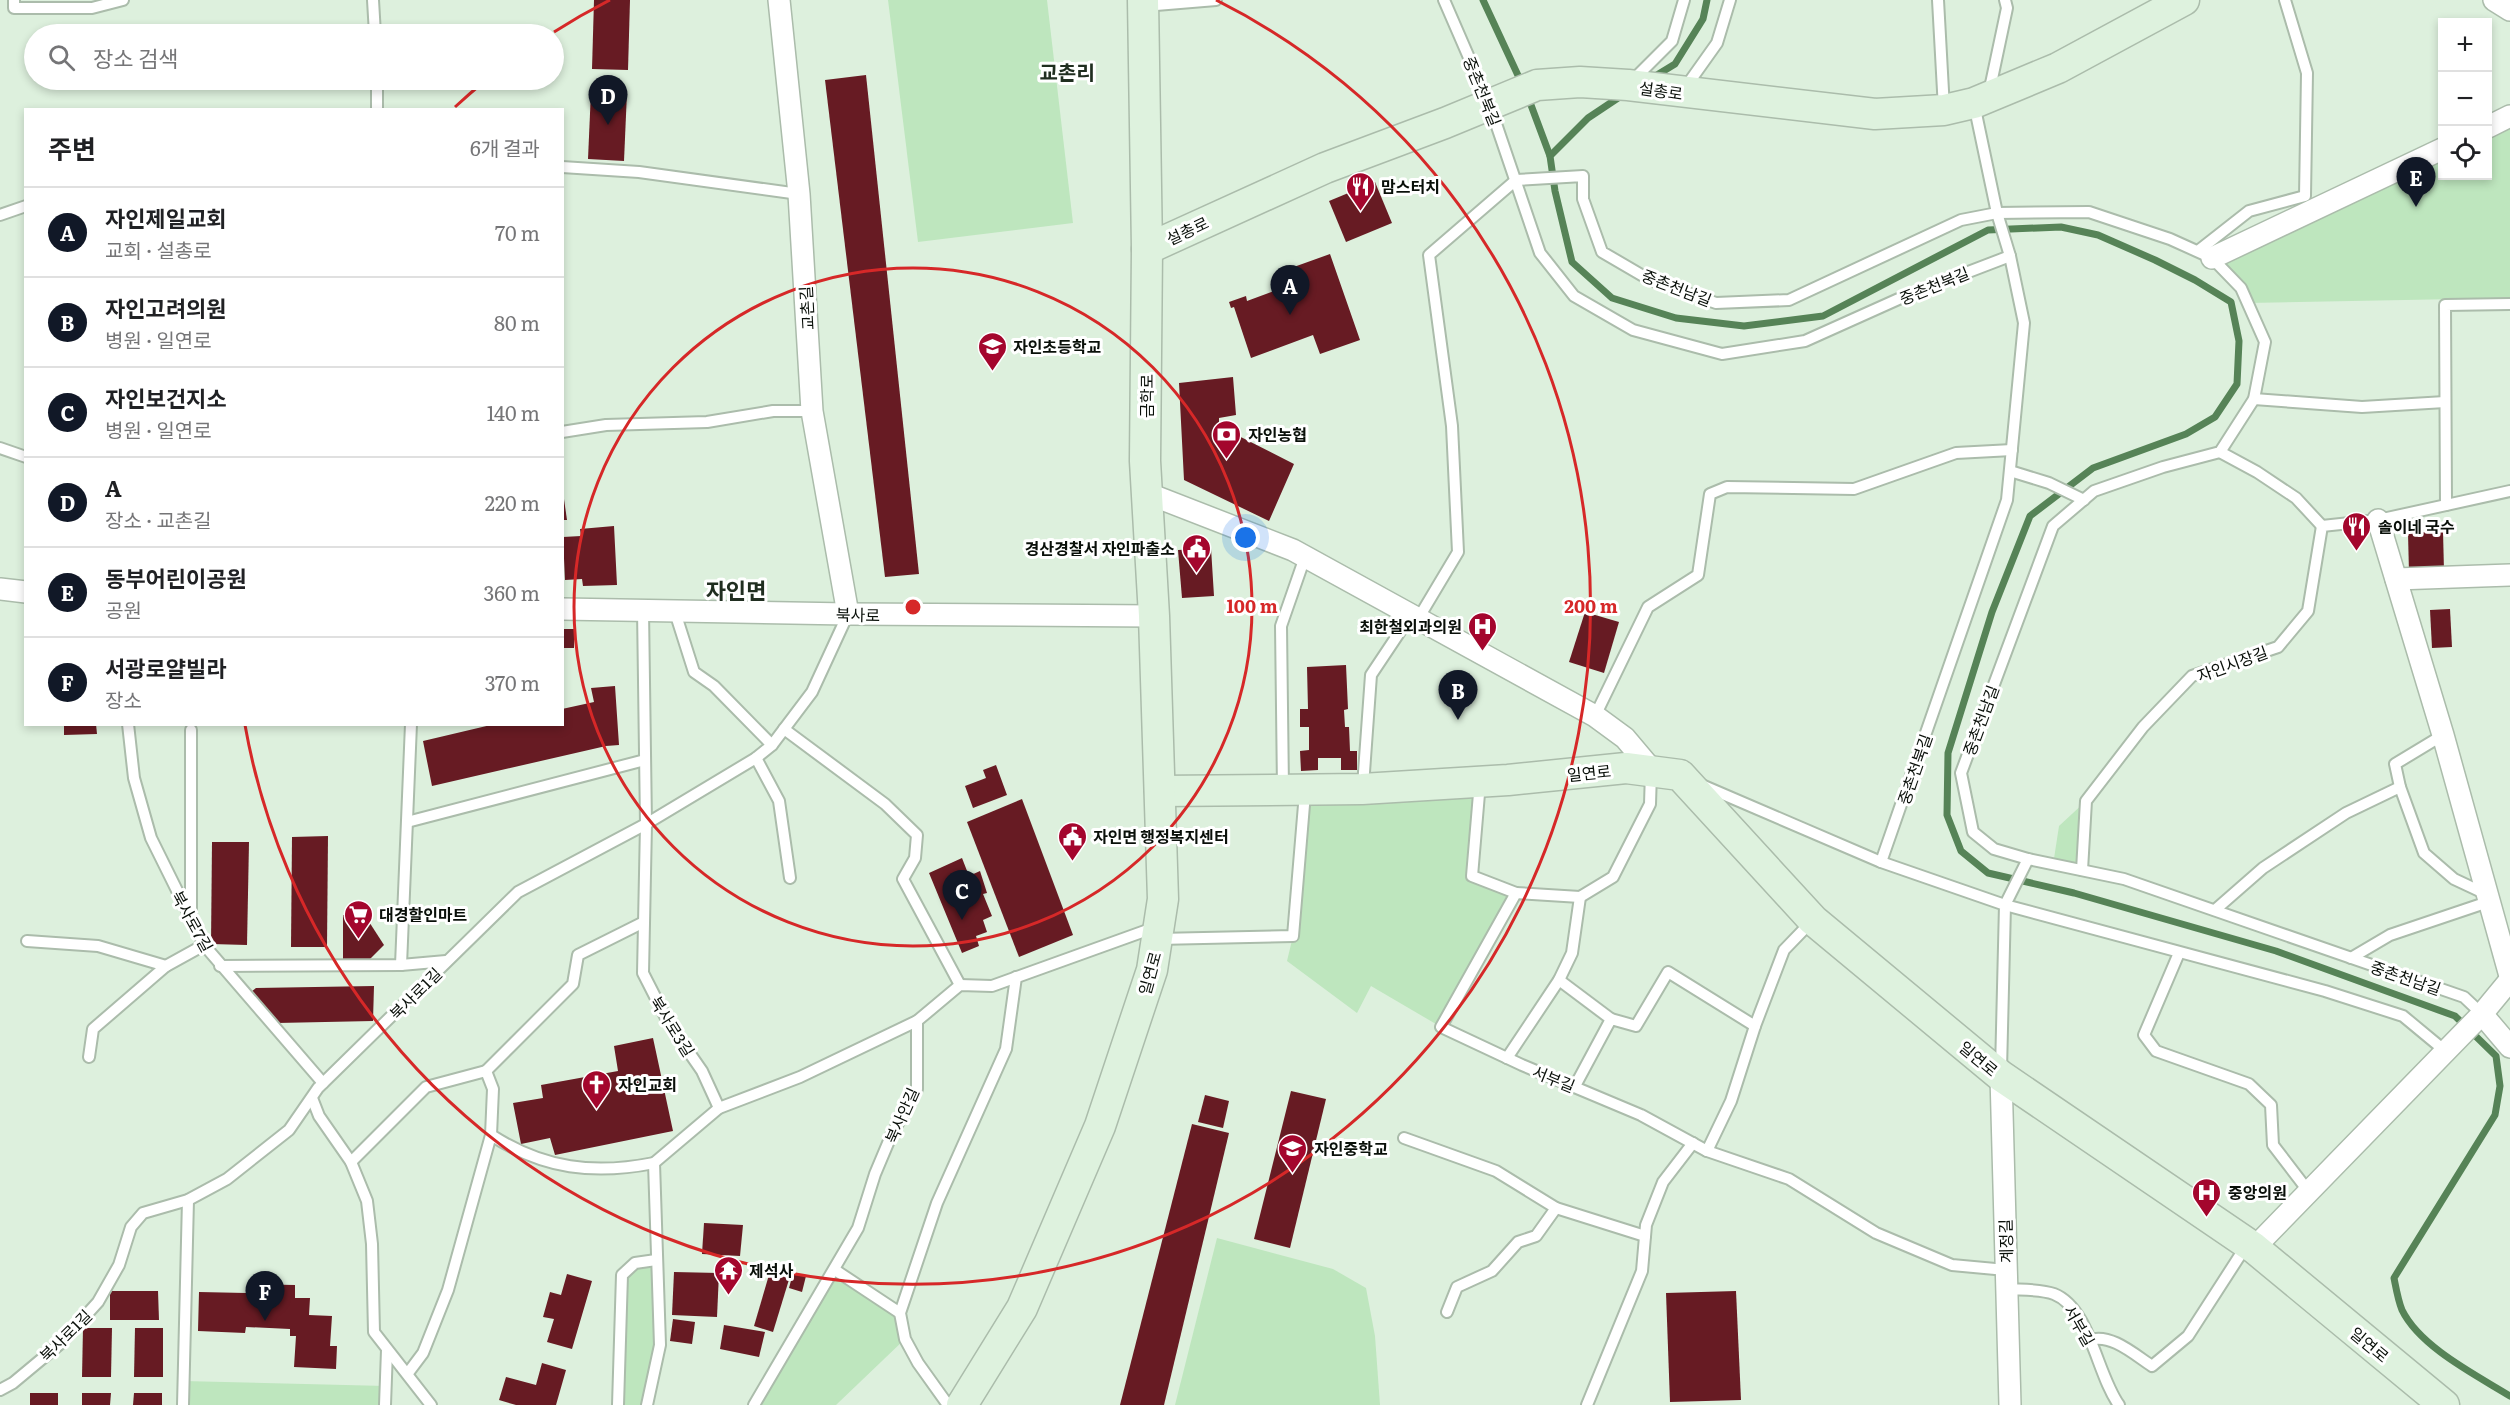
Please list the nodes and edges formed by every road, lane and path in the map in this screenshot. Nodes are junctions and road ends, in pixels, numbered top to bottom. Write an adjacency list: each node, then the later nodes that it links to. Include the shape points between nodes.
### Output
1 (14, 0): 2 (lane, via 14,8 92,8)
2 (123, 0)
3 (373, 0): 16 (lane)
4 (779, 0): 29 (street, 교촌길)
5 (1215, 0): 14 (lane)
6 (1444, 0): 21 (lane, 중촌천북길)
7 (1684, 0): 17 (lane, via 1672,41)
8 (1730, 0): 19 (lane, via 1717,43)
9 (1938, 0): 23 (lane)
10 (2005, 0): 20 (lane, via 2007,8)
11 (2184, 0): 20 (street, 설총로, via 2058,68)
12 (2285, 0): 34 (lane, via 2307,73 2305,196 2249,211)
13 (2494, 0): 15 (street)
14 (1144, 3): 33 (street, 금학로)
15 (2510, 10)
16 (374, 24)
17 (1628, 85): 19 (street, 설총로); 21 (street, 설총로, via 1537,85)
18 (377, 90): 22 (lane)
19 (1681, 93): 23 (street, 설총로, via 1875,114)
20 (1981, 100): 23 (street, 설총로); 31 (lane)
21 (1490, 106): 28 (lane, 중촌천북길); 33 (street, 설총로, via 1325,168)
22 (376, 108)
23 (1944, 110)
24 (2510, 116): 25 (street)
25 (2489, 126)
26 (2438, 151): 34 (street)
27 (564, 167): 29 (lane, via 639,172)
28 (1516, 180): 31 (lane, 중촌천남길, via 1584,176 1583,199 1602,252 1650,280 1716,303 1789,300 1961,220); 35 (lane, 중촌천북길, via 1540,253 1574,296 1633,330 1722,354 1805,341 1903,297); 62 (lane, via 1429,255 1452,426 1458,552)
29 (799, 194): 39 (street, 교촌길)
30 (24, 207): 32 (lane)
31 (1997, 213): 34 (lane, 중촌천남길, via 2088,212); 35 (lane)
32 (0, 215)
33 (1147, 249): 47 (street, 금학로, via 1145,460)
34 (2205, 255): 37 (lane, via 2241,288 2265,342)
35 (2010, 256): 42 (lane, 중촌천북길, via 2024,323)
36 (2510, 304): 38 (lane, via 2445,305)
37 (2254, 399): 38 (lane, via 2362,407); 43 (lane)
38 (2445, 402): 49 (lane)
39 (812, 411): 40 (lane, via 773,411 707,422 606,425); 60 (street, 교촌길)
40 (564, 432)
41 (0, 448): 44 (lane)
42 (2012, 450): 45 (lane, 중촌천북길); 63 (lane, via 1956,453 1854,489 1727,487 1710,495 1698,575 1648,607)
43 (2220, 452): 48 (lane, 중촌천남길, via 2094,491); 51 (lane, via 2296,498)
44 (24, 456)
45 (2010, 471): 48 (lane, via 2049,483); 81 (lane, 중촌천북길, via 2007,500)
46 (2510, 491): 49 (lane)
47 (1149, 494): 52 (street); 61 (street, 금학로)
48 (2084, 500): 80 (lane, 중촌천남길, via 2053,526 1961,773 1973,832 1994,849)
49 (2446, 505): 50 (lane)
50 (2378, 520): 51 (lane); 54 (street)
51 (2322, 526): 82 (lane, 자인시장길, via 2308,611 2278,647 2192,676 2143,727 2086,801)
52 (1305, 557): 62 (street); 76 (lane, via 1281,626)
53 (2510, 575): 54 (street)
54 (2396, 579): 68 (street)
55 (0, 589): 56 (street)
56 (24, 592)
57 (564, 609): 59 (street, 북사로)
58 (674, 609): 59 (street, 북사로); 60 (street, 북사로); 69 (lane, via 694,672 714,686)
59 (643, 610): 71 (lane, 북사로3길)
60 (848, 614): 61 (street, 북사로); 66 (lane, 북사로1길, via 812,692)
61 (1154, 616): 77 (street, 금학로)
62 (1415, 617): 63 (street); 75 (lane, via 1371,675)
63 (1595, 716): 72 (street)
64 (128, 726): 89 (lane, 북사로7길, via 134,778 151,838)
65 (411, 726): 78 (lane)
66 (784, 729): 69 (lane, 북사로1길); 104 (lane, via 885,804 917,835 915,858 903,879)
67 (190, 730): 89 (lane)
68 (2443, 735): 74 (lane, via 2395,764); 86 (street)
69 (772, 745): 70 (lane, 북사로1길)
70 (756, 758): 79 (lane, 북사로1길); 83 (lane, via 779,801)
71 (645, 760): 78 (lane); 79 (lane, 북사로3길)
72 (1666, 773): 73 (street, 일연로, via 1626,768); 81 (lane); 85 (lane, via 1613,877); 90 (street, 일연로)
73 (1480, 782): 75 (street, 일연로); 84 (lane, via 1472,876)
74 (2400, 787): 86 (lane, via 2424,853 2454,879); 88 (lane, via 2346,813 2264,868)
75 (1362, 789): 76 (street, 일연로)
76 (1294, 790): 77 (street, 일연로); 92 (lane, via 1293,936)
77 (1160, 791): 92 (street, 일연로, via 1163,898)
78 (407, 822): 98 (lane)
79 (646, 824): 91 (lane, 북사로3길); 97 (lane, 북사로1길, via 518,892)
80 (2028, 859): 82 (lane, 중촌천남길); 87 (lane)
81 (1881, 862): 87 (lane)
82 (2082, 870): 88 (lane, 중촌천남길, via 2124,879)
83 (790, 878)
84 (1515, 893): 85 (lane); 112 (lane, 서부길, via 1441,1027)
85 (1580, 897): 103 (lane, via 1572,953)
86 (2487, 898): 96 (lane, via 2390,935); 102 (street)
87 (2005, 905): 95 (lane); 114 (lane)
88 (2215, 910): 96 (lane, 중촌천남길)
89 (191, 918): 94 (lane, 북사로7길)
90 (1813, 920): 108 (lane, via 1784,950); 114 (street, 일연로)
91 (644, 922): 113 (lane, via 578,955 573,984); 118 (lane, 북사로3길, via 643,973 668,1022 702,1071)
92 (1158, 932): 101 (lane); 147 (street, 일연로, via 1152,970 1100,1126 1022,1308)
93 (27, 941): 99 (lane, via 98,946)
94 (204, 945): 99 (lane); 100 (lane, 북사로7길)
95 (2179, 953): 110 (lane, via 2403,1016); 125 (lane, via 2144,1035 2156,1051 2249,1084 2271,1104 2274,1146)
96 (2351, 958): 105 (lane, 중촌천남길, via 2464,997)
97 (446, 961): 98 (lane); 115 (lane, 북사로1길)
98 (401, 965): 100 (lane)
99 (166, 966): 111 (lane, via 93,1029)
100 (220, 966): 115 (lane, 북사로7길)
101 (1016, 977): 104 (lane, via 992,986); 134 (lane, via 1006,1049 937,1203)
102 (2510, 978): 105 (street)
103 (1559, 980): 106 (lane); 112 (lane)
104 (960, 985): 107 (lane)
105 (2482, 1014): 109 (street); 110 (street)
106 (1611, 1019): 108 (lane, via 1636,1026 1668,972); 116 (lane)
107 (917, 1021): 118 (lane, via 800,1077); 131 (lane, 북사안길, via 917,1089 891,1136 858,1228)
108 (1755, 1026): 122 (lane, via 1731,1101)
109 (2510, 1047)
110 (2444, 1050): 125 (street)
111 (89, 1057)
112 (1507, 1058): 116 (lane, 서부길)
113 (486, 1071): 119 (lane, via 493,1089); 123 (lane, via 426,1087)
114 (2001, 1076): 129 (street, 일연로); 132 (street, 계정길)
115 (323, 1083): 117 (lane, 북사로1길)
116 (1575, 1086): 121 (lane, 서부길)
117 (312, 1098): 123 (lane, via 319,1116); 126 (lane, 북사로1길, via 290,1130 227,1179)
118 (719, 1108): 124 (lane)
119 (491, 1135): 124 (lane, via 511,1148 544,1160 584,1168 620,1170); 137 (lane, via 448,1290 423,1353)
120 (1404, 1138): 127 (lane, via 1496,1171)
121 (1693, 1143): 122 (lane, 서부길); 128 (lane, via 1663,1182)
122 (1707, 1151): 132 (lane, 서부길, via 1789,1179 1876,1233 1952,1265)
123 (351, 1162): 136 (lane, via 367,1201 374,1332)
124 (654, 1162): 130 (lane)
125 (2309, 1192): 129 (street)
126 (188, 1200): 138 (lane, 북사로1길, via 143,1213 131,1227 119,1265 98,1302 61,1343); 140 (lane)
127 (1556, 1208): 128 (lane); 133 (lane, via 1536,1236 1518,1242 1492,1271 1457,1287)
128 (1645, 1236): 148 (lane, via 1642,1271)
129 (2250, 1245): 135 (lane, via 2188,1336 2152,1366 2118,1344 2098,1338); 150 (street, 일연로)
130 (656, 1260): 143 (lane, via 635,1263 622,1275); 144 (lane, via 660,1345)
131 (835, 1270): 134 (lane); 145 (lane, 북사안길)
132 (2007, 1280): 135 (lane, 서부길, via 2053,1293 2070,1303); 139 (street, 계정길)
133 (1447, 1312)
134 (900, 1313): 146 (lane, via 905,1339)
135 (2090, 1341): 149 (lane, 서부길, via 2110,1393)
136 (387, 1350): 137 (lane); 141 (lane)
137 (408, 1373): 142 (lane)
138 (0, 1390)
139 (2006, 1403)
140 (183, 1405)
141 (385, 1405)
142 (431, 1405)
143 (618, 1405)
144 (647, 1405)
145 (754, 1405)
146 (948, 1405)
147 (962, 1405)
148 (1587, 1405)
149 (2119, 1405)
150 (2444, 1405)

